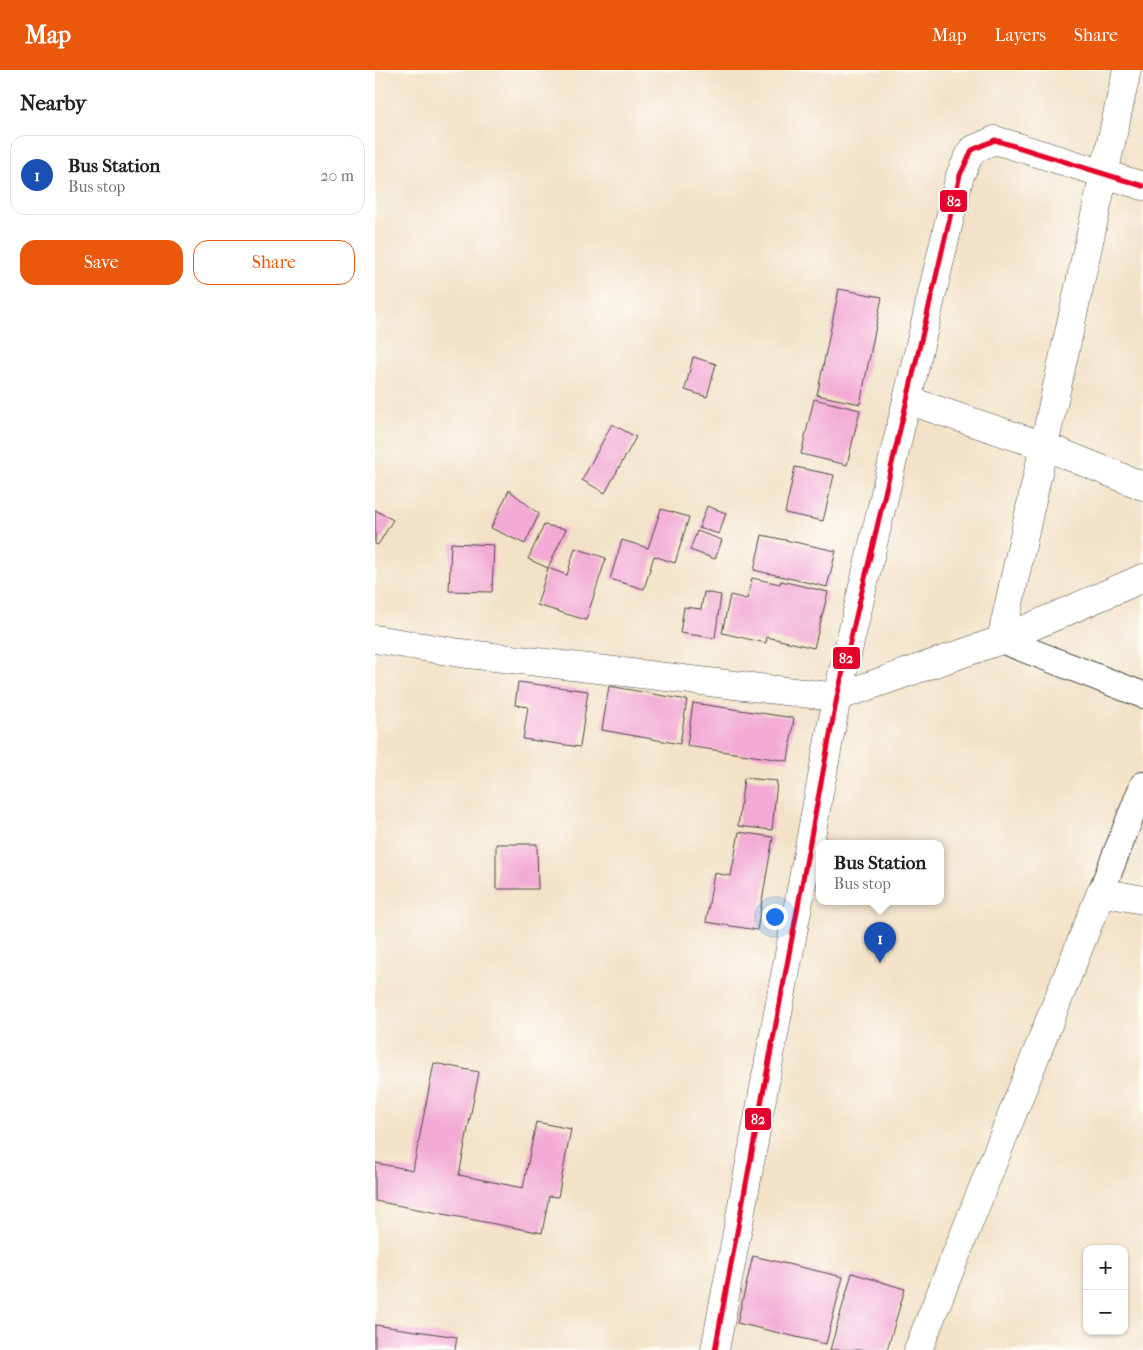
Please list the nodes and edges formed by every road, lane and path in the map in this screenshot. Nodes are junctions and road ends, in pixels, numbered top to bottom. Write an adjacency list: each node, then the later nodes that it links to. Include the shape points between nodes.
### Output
1 (1127, 70): 2 (street)
2 (1104, 173): 3 (street); 4 (street, via 995,140 972,150 960,175); 5 (street)
3 (1143, 186)
4 (907, 400): 5 (street); 11 (street)
5 (1044, 446): 6 (street); 9 (street)
6 (1143, 486)
7 (1143, 578): 9 (street)
8 (375, 639): 11 (street, via 460,653)
9 (1001, 640): 10 (street); 11 (street)
10 (1143, 695)
11 (837, 697): 15 (street)
12 (1143, 785): 13 (street)
13 (1101, 892): 14 (street); 16 (street)
14 (1143, 900)
15 (715, 1350)
16 (917, 1350)

